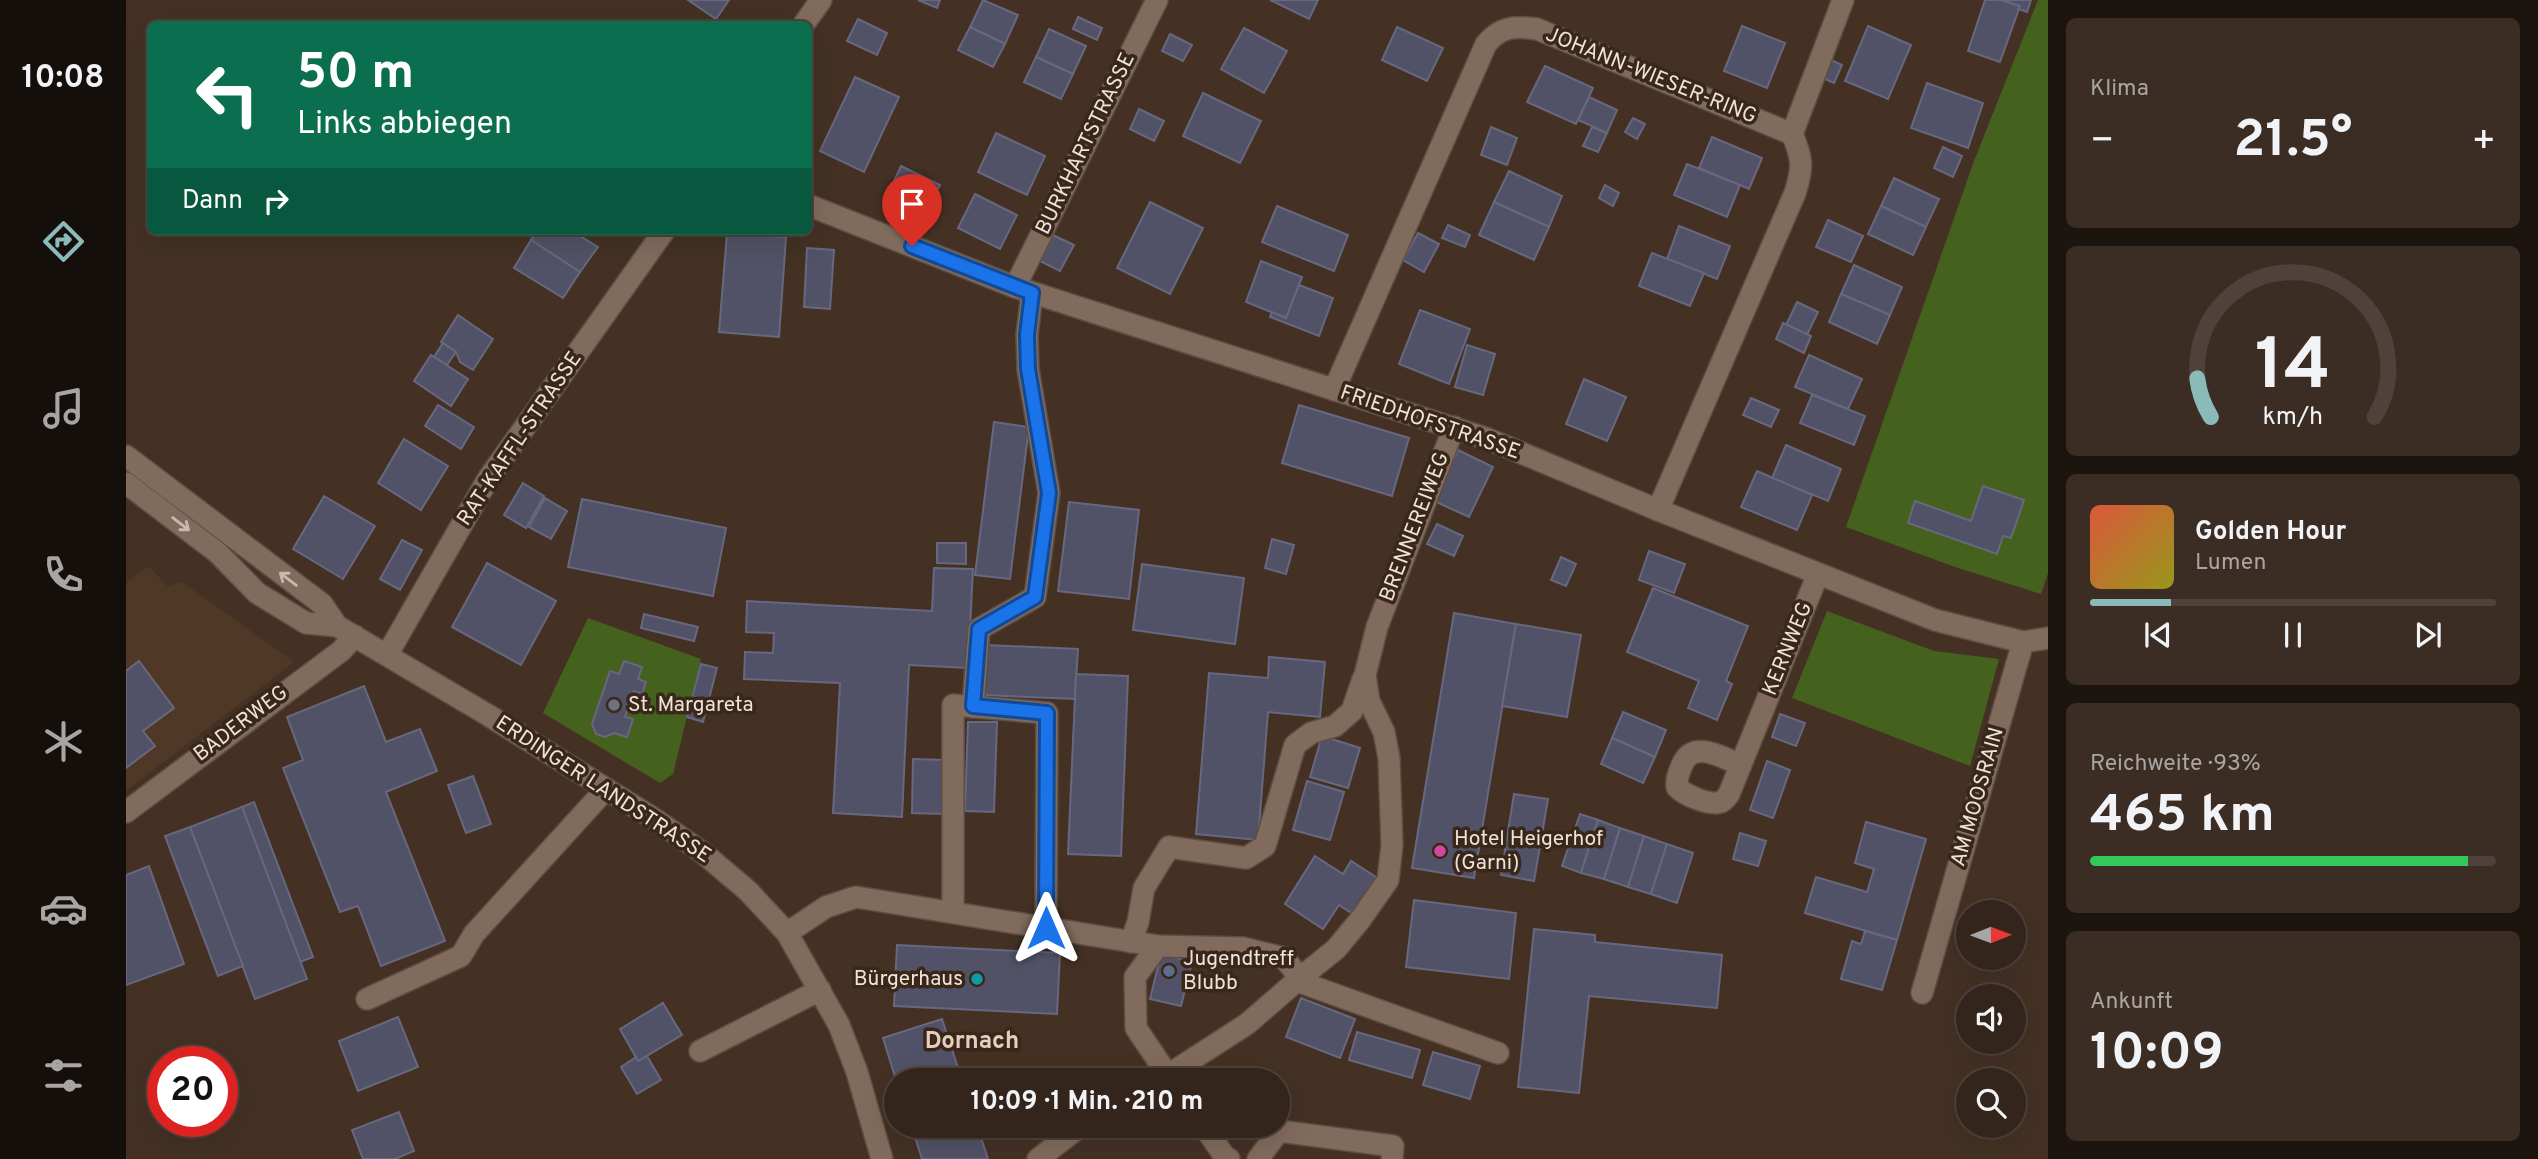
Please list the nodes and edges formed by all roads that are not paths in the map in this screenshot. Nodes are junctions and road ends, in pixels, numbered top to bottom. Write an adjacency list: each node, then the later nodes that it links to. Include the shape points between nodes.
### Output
1 (821, 0): 4 (street)
2 (1157, 0): 8 (street, BURKHARTSTRASSE)
3 (1843, 0): 5 (street)
4 (806, 21)
5 (1792, 134): 9 (street, JOHANN-WIESER-RING, via 1537,29 1507,27 1494,34 1480,56); 13 (street, via 1802,171 1795,193)
6 (812, 207): 8 (street, FRIEDHOFSTRASSE)
7 (661, 235): 18 (street, RAT-KAFFL-STRASSE, via 488,479)
8 (1024, 290): 9 (street, FRIEDHOFSTRASSE); 20 (street, BURKHARTSTRASSE, via 1028,369 1049,493 1035,597 979,629)
9 (1334, 390): 10 (street, FRIEDHOFSTRASSE)
10 (1454, 427): 13 (street, FRIEDHOFSTRASSE); 19 (street, BRENNEREIWEG, via 1377,627)
11 (126, 456): 15 (street, ERDINGER LANDSTRASSE, one-way to 11, via 322,604)
12 (126, 483): 15 (street, ERDINGER LANDSTRASSE, one-way to 15, via 218,553 257,593 306,623)
13 (1658, 510): 14 (street, FRIEDHOFSTRASSE)
14 (1818, 574): 17 (street, FRIEDHOFSTRASSE, via 1935,620); 21 (street, KERNWEG)
15 (346, 631): 18 (street, ERDINGER LANDSTRASSE); 23 (street, BADERWEG, via 341,651)
16 (2048, 638): 17 (street, FRIEDHOFSTRASSE)
17 (2023, 642): 31 (street, AM MOOSRAIN)
18 (387, 655): 22 (street, ERDINGER LANDSTRASSE)
19 (1365, 675): 27 (street, BRENNEREIWEG, via 1352,711 1335,726 1311,733 1295,745 1265,846 1247,858 1169,847 1144,888); 29 (street, via 1389,758 1388,880 1336,949)
20 (973, 706): 24 (street, via 953,705); 25 (street, via 1047,713)
21 (1741, 765)
22 (606, 789): 26 (street, ERDINGER LANDSTRASSE, via 702,852 748,891); 32 (street, via 474,934 461,956)
23 (126, 812)
24 (953, 912): 25 (street); 26 (street, via 856,897 826,907)
25 (1046, 928): 27 (street)
26 (787, 933): 30 (street, ERDINGER LANDSTRASSE)
27 (1132, 942): 28 (street)
28 (1158, 946): 29 (street, via 1243,948 1284,958); 35 (street, via 1135,977 1136,1028)
29 (1298, 979): 34 (street); 36 (street, via 1247,1024)
30 (820, 990): 33 (street); 41 (street, ERDINGER LANDSTRASSE, via 857,1072)
31 (1922, 993)
32 (367, 999)
33 (700, 1051)
34 (1498, 1054)
35 (1161, 1068)
36 (1184, 1068)
37 (1290, 1131): 45 (street, via 1393,1146)
38 (1065, 1138): 42 (street)
39 (1212, 1138): 43 (street)
40 (1268, 1138): 44 (street)
41 (882, 1159)
42 (1038, 1159)
43 (1229, 1159)
44 (1258, 1159)
45 (1392, 1159)

